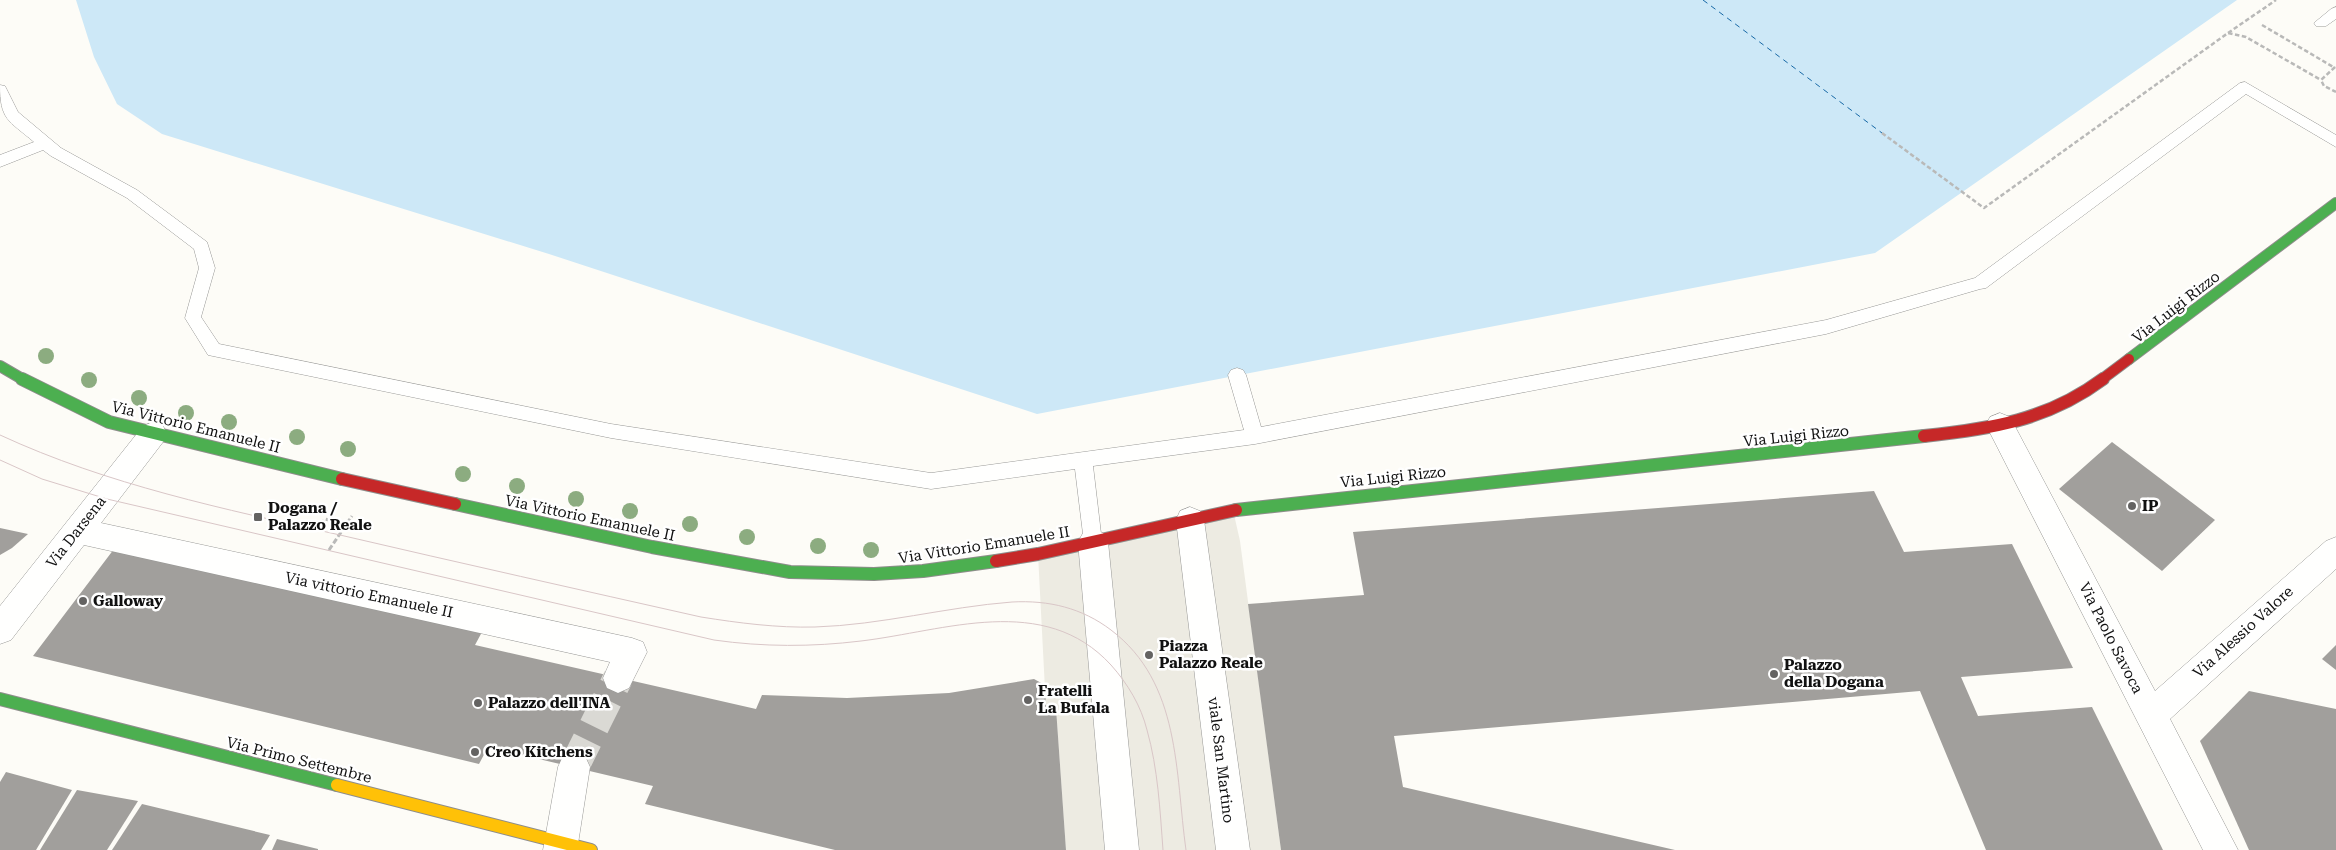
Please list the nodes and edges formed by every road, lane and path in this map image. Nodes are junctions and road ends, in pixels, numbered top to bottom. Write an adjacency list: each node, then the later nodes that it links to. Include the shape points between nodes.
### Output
1 (2276, 0): 5 (path)
2 (2336, 12): 3 (lane)
3 (2320, 23)
4 (2262, 26): 6 (path)
5 (2228, 33): 7 (path, via 2246,37); 10 (path, via 1984,208)
6 (2335, 67): 7 (path)
7 (2321, 80): 9 (path, via 2324,86)
8 (0, 90): 12 (lane, via 12,115)
9 (2336, 92)
10 (1882, 133)
11 (2336, 142): 19 (lane, via 2245,87 1980,283 1826,327)
12 (45, 143): 13 (lane); 20 (lane, via 132,194 201,246 207,268 193,318 214,350 611,431 930,481)
13 (0, 161)
14 (2336, 203): 17 (main road, Via Luigi Rizzo, via 2093,387 2065,404)
15 (0, 366): 18 (main road, Via Vittorio Emanuele II, via 73,407 109,422)
16 (1237, 375): 19 (lane)
17 (2000, 425): 22 (main road, Via Luigi Rizzo, via 1880,442 1242,509); 32 (street, Via Paolo Savoca)
18 (153, 434): 21 (main road, Via Vittorio Emanuele II); 25 (street, Via Darsena)
19 (1255, 436): 20 (lane)
20 (1083, 460): 26 (lane)
21 (372, 486): 23 (path); 26 (main road, Via Vittorio Emanuele II, via 672,551 799,573 895,574 1038,554)
22 (1190, 520): 26 (main road, Via Vittorio Emanuele II); 36 (street, viale San Martino)
23 (347, 524): 24 (path, via 325,519); 28 (path)
24 (321, 525)
25 (77, 531): 28 (street, Via vittorio Emanuele II); 29 (street, Via Darsena)
26 (1093, 542): 35 (street)
27 (2336, 550): 32 (street, Via Alessio Valore)
28 (308, 582): 30 (street, Via vittorio Emanuele II, via 632,652)
29 (0, 630)
30 (618, 678)
31 (0, 699): 34 (main road, Via Primo Settembre)
32 (2151, 715): 37 (street, Via Paolo Savoca)
33 (574, 768): 34 (street)
34 (570, 848)
35 (1122, 850)
36 (1233, 850)
37 (2221, 850)

